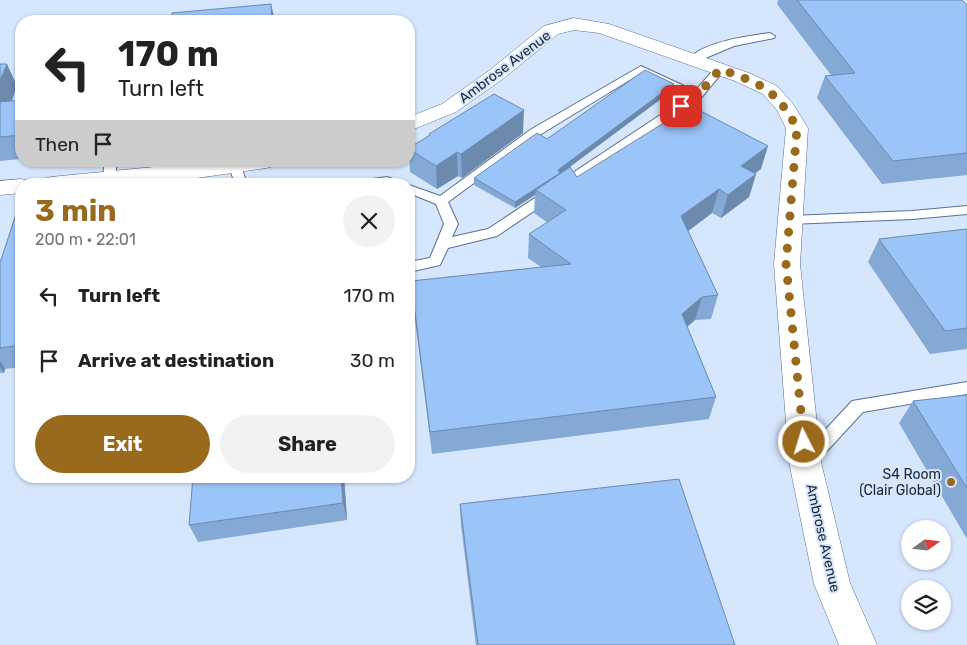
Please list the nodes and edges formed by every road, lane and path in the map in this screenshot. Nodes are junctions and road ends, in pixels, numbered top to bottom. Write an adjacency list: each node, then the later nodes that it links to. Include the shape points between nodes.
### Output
1 (770, 36): 2 (lane, via 724,44)
2 (692, 60): 3 (street, Ambrose Avenue); 5 (street, Ambrose Avenue, via 602,28 574,24 551,30 449,108)
3 (720, 69): 4 (lane); 15 (street, Ambrose Avenue, via 770,90 786,108 797,128)
4 (697, 96): 13 (lane, via 641,69 534,133); 16 (lane, via 492,233)
5 (415, 122)
6 (254, 167): 8 (street)
7 (110, 174): 8 (street); 9 (street)
8 (238, 175)
9 (86, 178)
10 (15, 187): 11 (street)
11 (0, 188)
12 (415, 191): 13 (lane)
13 (441, 201): 16 (lane, via 451,224)
14 (967, 210): 15 (lane)
15 (790, 220): 19 (street, Ambrose Avenue, via 786,264)
16 (442, 244): 17 (lane, via 435,262)
17 (415, 266)
18 (967, 388): 19 (lane, via 858,406)
19 (806, 462): 20 (street, Ambrose Avenue, via 832,584)
20 (858, 645)

